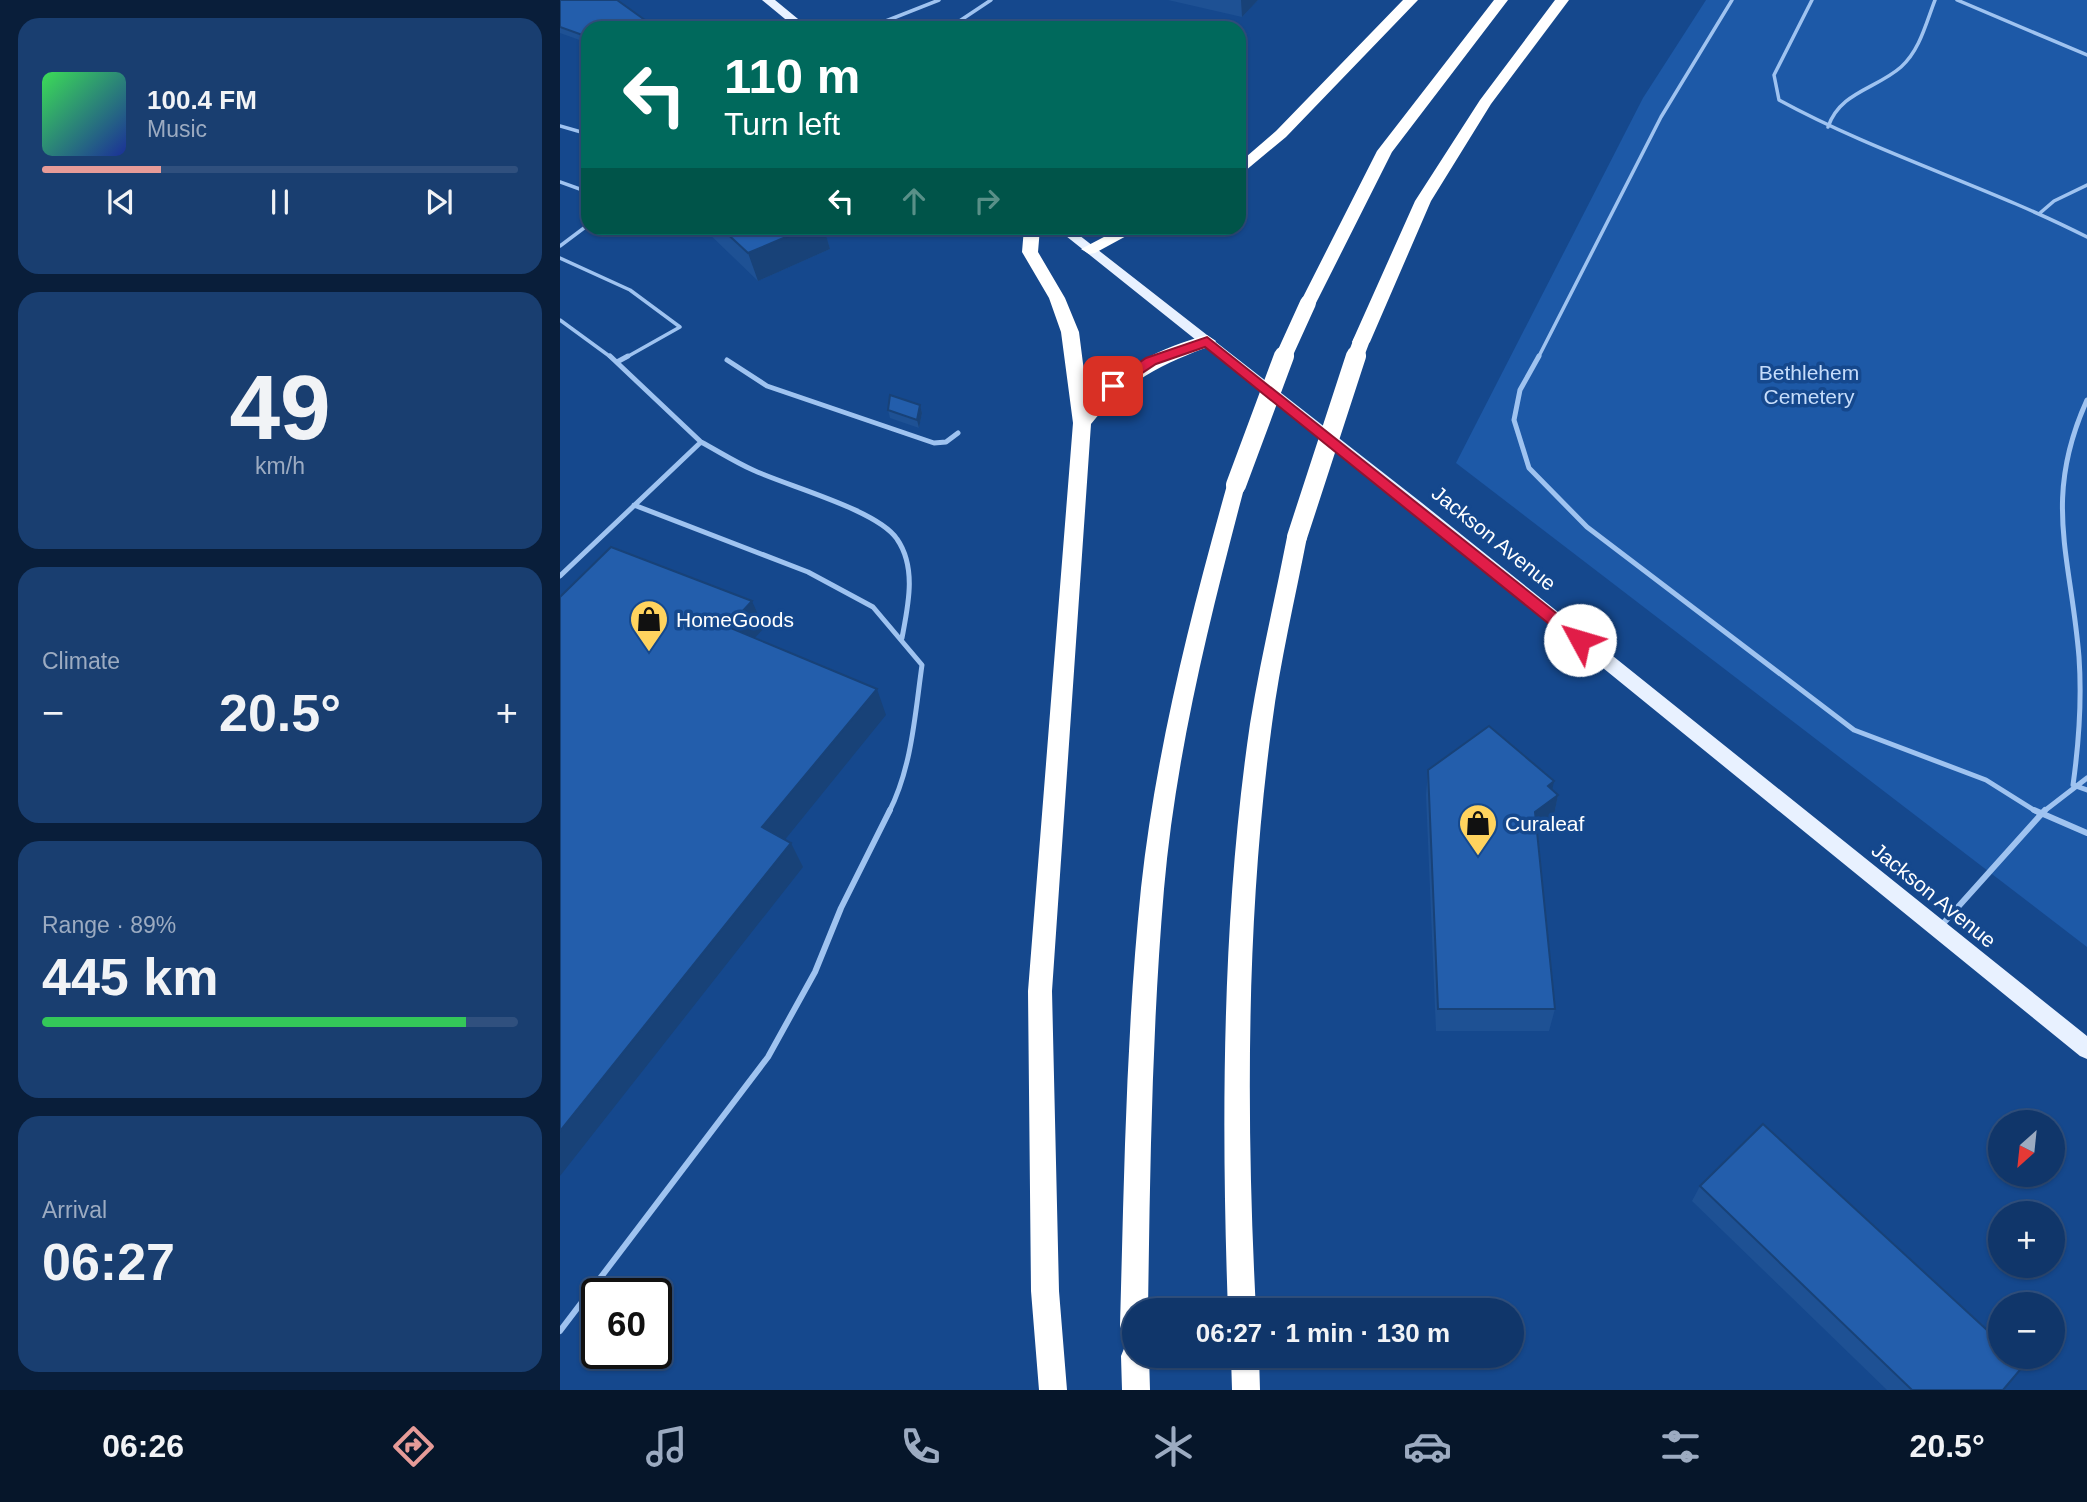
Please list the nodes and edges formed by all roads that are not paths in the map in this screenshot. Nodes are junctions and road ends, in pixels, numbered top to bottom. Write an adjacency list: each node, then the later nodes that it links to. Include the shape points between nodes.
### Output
1 (768, 0): 11 (main road)
2 (939, 0): 12 (lane)
3 (991, 0): 13 (lane)
4 (1411, 0): 18 (highway)
5 (1501, 0): 49 (highway, bridge, via 1385,151 1279,366 1236,485 1206,594 1177,729 1153,886 1139,1075)
6 (1562, 0): 50 (highway, bridge, via 1485,103 1423,201 1361,342 1297,537 1261,724 1245,895 1234,1152)
7 (1732, 0): 45 (lane, via 1661,117 1520,390 1514,421 1529,468 1587,527 1854,730 1986,780)
8 (1812, 0): 16 (lane, via 1774,75 1779,100)
9 (1935, 0): 16 (lane, via 1918,46 1900,68 1837,104)
10 (1957, 0): 14 (lane)
11 (794, 21)
12 (886, 21)
13 (959, 21)
14 (2087, 55)
15 (560, 126): 17 (lane)
16 (1828, 127): 22 (lane)
17 (581, 132)
18 (1246, 165)
19 (560, 182): 21 (lane)
20 (2087, 185): 22 (lane)
21 (581, 189)
22 (2040, 213): 27 (lane)
23 (581, 230): 28 (lane)
24 (1031, 235): 36 (highway, via 1030,252 1057,298 1070,332)
25 (1071, 235): 29 (main road, Jackson Avenue)
26 (1118, 235): 29 (highway)
27 (2087, 237)
28 (560, 246)
29 (1089, 249): 32 (main road, Jackson Avenue)
30 (560, 258): 34 (lane, via 630,290 680,327)
31 (560, 320): 34 (lane)
32 (1207, 341): 36 (highway, via 1151,361 1125,376); 47 (main road, Jackson Avenue)
33 (727, 359): 37 (lane, via 767,386 934,443 946,442)
34 (617, 362): 38 (lane)
35 (2087, 400): 43 (lane, via 2061,471 2061,525 2077,635 2082,723)
36 (1082, 423): 54 (highway, via 1040,990 1045,1291)
37 (958, 433)
38 (701, 442): 39 (lane); 41 (lane, via 752,470 876,520 897,538 909,566)
39 (634, 505): 40 (lane); 41 (lane, via 808,572 873,607)
40 (560, 576)
41 (902, 638): 51 (lane, via 922,665 898,795 815,972 768,1057)
42 (2087, 778): 43 (lane)
43 (2073, 785): 44 (lane); 45 (lane)
44 (2087, 790)
45 (2042, 815): 46 (lane); 47 (lane)
46 (2087, 833)
47 (1938, 929): 48 (main road, Jackson Avenue)
48 (2087, 1049)
49 (1135, 1298)
50 (1241, 1298)
51 (560, 1331)
52 (1135, 1368): 55 (highway)
53 (1245, 1368): 56 (highway)
54 (1053, 1390)
55 (1136, 1390)
56 (1246, 1390)

